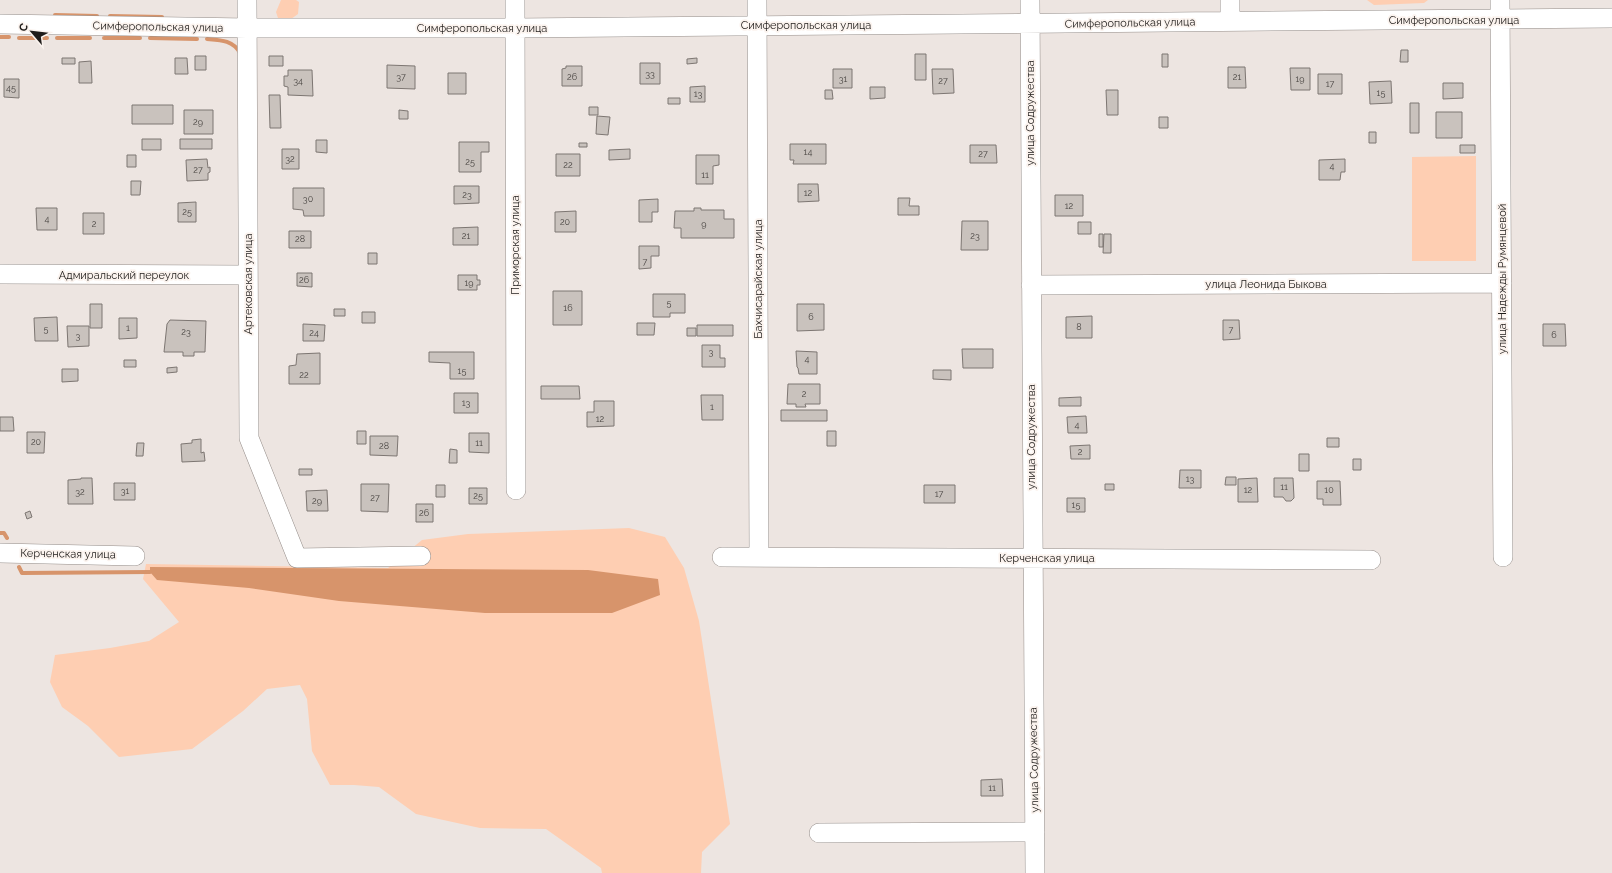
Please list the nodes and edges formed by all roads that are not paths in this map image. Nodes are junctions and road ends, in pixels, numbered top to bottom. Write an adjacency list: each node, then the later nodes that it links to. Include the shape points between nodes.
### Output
1 (247, 0): 13 (street, Артековская улица)
2 (515, 0): 14 (street, Приморская улица)
3 (757, 0): 12 (street, Бахчисарайская улица)
4 (1030, 0): 11 (street, улица Содружества)
5 (1230, 0): 9 (street)
6 (1500, 0): 8 (street, улица Надежды Румянцевой)
7 (1612, 18): 8 (street, Симферопольская улица)
8 (1500, 20): 9 (street, Симферопольская улица); 17 (street, улица Надежды Румянцевой)
9 (1230, 21): 11 (street, Симферопольская улица)
10 (0, 24): 13 (street, Симферопольская улица)
11 (1030, 24): 12 (street, Симферопольская улица); 18 (street, улица Содружества)
12 (757, 25): 14 (street, Симферопольская улица); 24 (street, Бахчисарайская улица)
13 (247, 28): 14 (street, Симферопольская улица); 16 (street, Артековская улица)
14 (515, 28): 19 (street, Приморская улица)
15 (0, 274): 16 (street, Адмиральский переулок)
16 (247, 275): 22 (street, Артековская улица, via 249,438 297,558)
17 (1502, 283): 18 (street, улица Леонида Быкова); 25 (street, улица Надежды Румянцевой)
18 (1031, 285): 26 (street, улица Содружества)
19 (516, 490)
20 (0, 553): 21 (street, Керченская улица)
21 (136, 556)
22 (421, 556)
23 (722, 557): 24 (street, Керченская улица)
24 (759, 557): 26 (street, Керченская улица)
25 (1503, 557)
26 (1032, 558): 27 (street, Керченская улица); 28 (street, улица Содружества)
27 (1371, 560)
28 (1035, 832): 29 (street); 30 (street, улица Содружества)
29 (819, 833)
30 (1035, 873)

